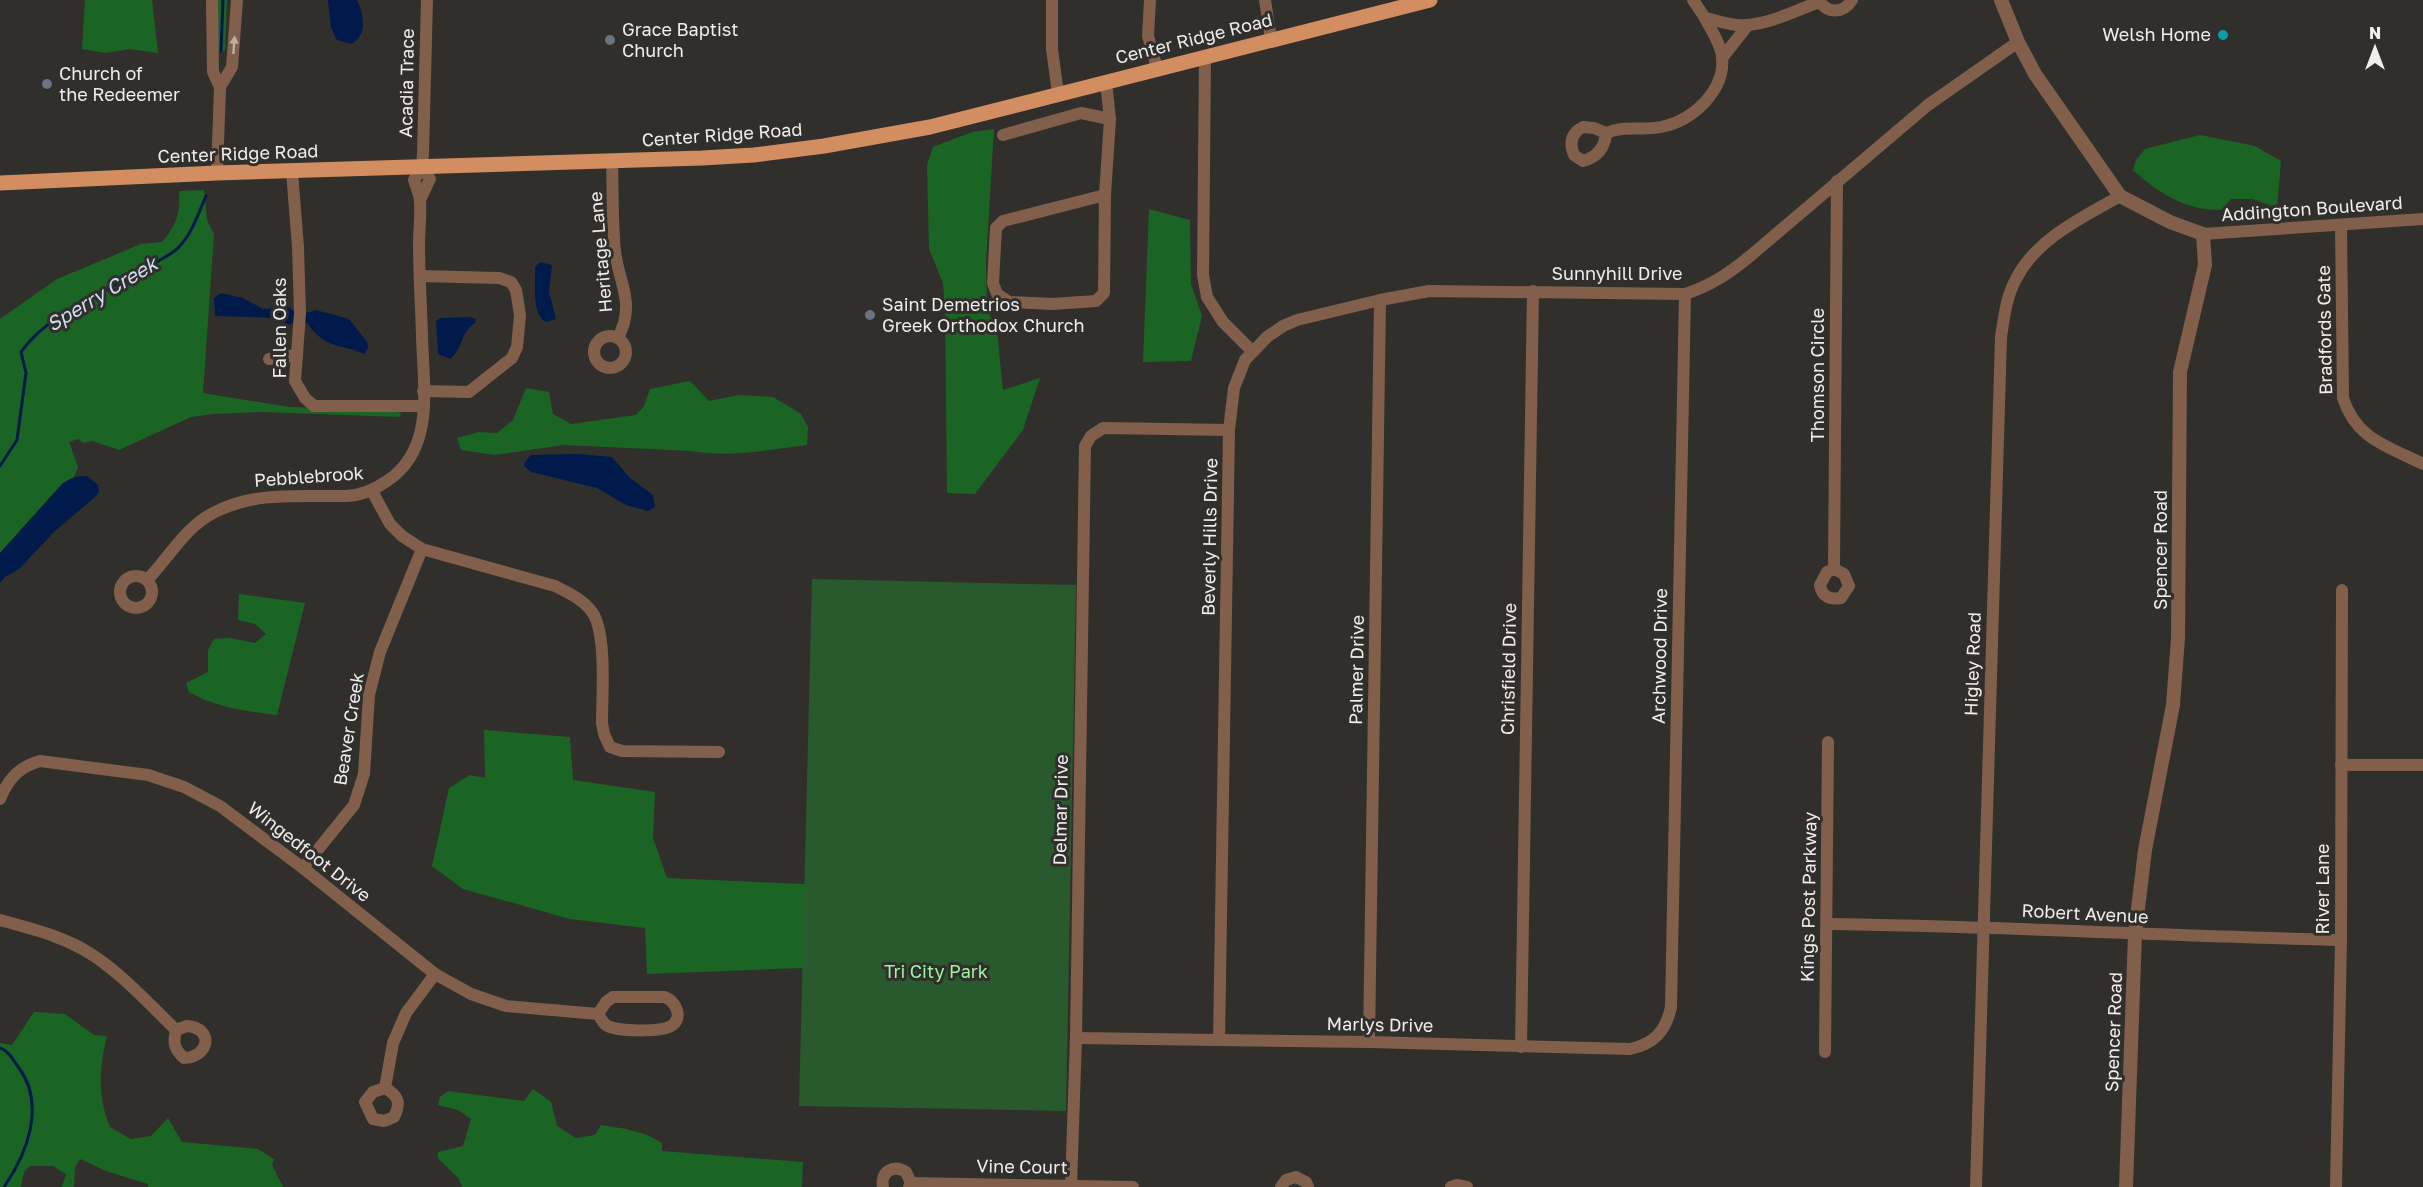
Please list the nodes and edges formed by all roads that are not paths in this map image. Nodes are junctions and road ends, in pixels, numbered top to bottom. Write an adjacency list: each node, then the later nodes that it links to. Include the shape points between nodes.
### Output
1 (212, 0): 20 (street, via 213,72)
2 (237, 0): 20 (street, one-way to 2, via 232,67)
3 (427, 0): 26 (street, Acadia Trace)
4 (1052, 0): 21 (street, via 1052,49)
5 (1150, 0): 18 (street, via 1148,36)
6 (1266, 0): 14 (street)
7 (1430, 0): 14 (main road, Center Ridge Road)
8 (1693, 0): 12 (street)
9 (1852, 0): 11 (street, via 1844,9 1833,11)
10 (2001, 0): 15 (street)
11 (1819, 1): 13 (street)
12 (1705, 18): 13 (street); 17 (street)
13 (1748, 25): 17 (street)
14 (1271, 39): 16 (main road, Center Ridge Road)
15 (2018, 42): 29 (street, Sunnyhill Drive, via 1928,105); 32 (street, via 2059,110)
16 (1205, 57): 18 (main road, Center Ridge Road); 41 (street, via 1203,275 1207,297 1223,322)
17 (1722, 58): 23 (street, via 1712,94 1696,112 1659,128 1620,128)
18 (1157, 68): 19 (main road, Center Ridge Road)
19 (1106, 82): 21 (main road, Center Ridge Road); 22 (street)
20 (220, 87): 28 (street)
21 (1058, 94): 25 (main road, Center Ridge Road, via 930,127 825,146 754,155)
22 (1110, 119): 24 (street, via 1082,113); 31 (street)
23 (1606, 134)
24 (1003, 135)
25 (612, 161): 26 (main road, Center Ridge Road); 40 (street, Heritage Lane, via 615,250 626,294 624,322)
26 (422, 167): 27 (main road, Center Ridge Road); 36 (street, Pebblebrook, via 414,180 420,200)
27 (292, 172): 28 (main road, Center Ridge Road); 42 (street, Fallen Oaks, via 298,247)
28 (217, 173): 30 (main road, Center Ridge Road)
29 (1837, 181): 38 (street, Sunnyhill Drive, via 1724,277); 50 (street, Thomson Circle)
30 (0, 183)
31 (1105, 195): 31 (street, via 1104,293 1096,301 1009,302 997,294 993,283 996,228 1002,221)
32 (2120, 196): 35 (street); 61 (street, Higley Road, via 2061,231 2037,251 2015,280 2006,306 2000,349)
33 (2423, 219): 34 (street, Addington Boulevard)
34 (2341, 226): 35 (street, Addington Boulevard); 47 (street, Bradfords Gate, via 2343,398 2349,415 2362,432)
35 (2203, 234): 62 (street, Spencer Road, via 2205,265 2180,372 2178,638 2173,705 2145,850)
36 (420, 276): 44 (street, Pebblebrook); 44 (street, via 499,278 511,282 520,315 517,347 501,369 469,392)
37 (1533, 291): 38 (street, Sunnyhill Drive); 39 (street, Sunnyhill Drive, via 1429,291); 71 (street, Chrisfield Drive)
38 (1685, 294): 66 (street, Archwood Drive)
39 (1380, 300): 41 (street, Sunnyhill Drive, via 1283,326); 70 (street, Palmer Drive)
40 (618, 338)
41 (1252, 351): 46 (street, Beverly Hills Drive, via 1234,388)
42 (297, 355): 43 (street); 45 (street, Fallen Oaks, via 295,381 314,406)
43 (269, 359)
44 (423, 391): 45 (street, Pebblebrook)
45 (424, 406): 48 (street, Pebblebrook, via 420,439 409,462)
46 (1229, 430): 68 (street, Delmar Drive, via 1103,428 1085,446); 69 (street, Beverly Hills Drive)
47 (2423, 464)
48 (372, 491): 49 (street, via 390,524); 51 (street, Pebblebrook, via 347,496 270,496 237,502 192,526)
49 (422, 549): 54 (street, via 555,585 593,613 601,636 602,723 610,747 622,751); 58 (street, Beaver Creek, via 380,652 369,695 364,774 354,805)
50 (1834, 569)
51 (148, 579)
52 (2343, 590): 55 (street, River Lane)
53 (1828, 742): 60 (street, Kings Post Parkway)
54 (719, 752)
55 (2341, 765): 56 (street); 63 (street, River Lane)
56 (2423, 765)
57 (0, 799): 58 (street, Wingedfoot Drive, via 13,776 26,765 40,761 148,775 184,787 220,806)
58 (303, 868): 64 (street, Wingedfoot Drive)
59 (0, 920): 67 (street, via 40,930 94,956)
60 (1827, 924): 61 (street, Robert Avenue); 72 (street, Kings Post Parkway)
61 (1983, 927): 62 (street, Robert Avenue); 82 (street, Higley Road)
62 (2135, 934): 63 (street, Robert Avenue); 83 (street, Spencer Road)
63 (2341, 940): 84 (street, River Lane)
64 (435, 974): 65 (street, Wingedfoot Drive, via 471,994 506,1006); 73 (street, via 406,1013 393,1043)
65 (598, 1014): 65 (street, Wingedfoot Drive, via 605,1025 617,1029 669,1028 678,1014 676,1005 665,997 614,997)
66 (1669, 1018): 71 (street, Marlys Drive, via 1651,1042 1630,1049)
67 (176, 1030)
68 (1076, 1038): 69 (street, Marlys Drive); 75 (street, Delmar Drive)
69 (1219, 1040): 70 (street, Marlys Drive)
70 (1369, 1042): 71 (street, Marlys Drive)
71 (1521, 1047)
72 (1825, 1052)
73 (385, 1088)
74 (910, 1185): 75 (street, Vine Court); 76 (street, Vine Court, via 906,1172 894,1168 884,1174)
75 (1071, 1186): 77 (street, Vine Court)
76 (883, 1187)
77 (1133, 1187)
78 (1281, 1187): 79 (street, via 1286,1180 1296,1177)
79 (1308, 1187)
80 (1451, 1187): 81 (street)
81 (1467, 1187)
82 (1976, 1187)
83 (2126, 1187)
84 (2336, 1187)

